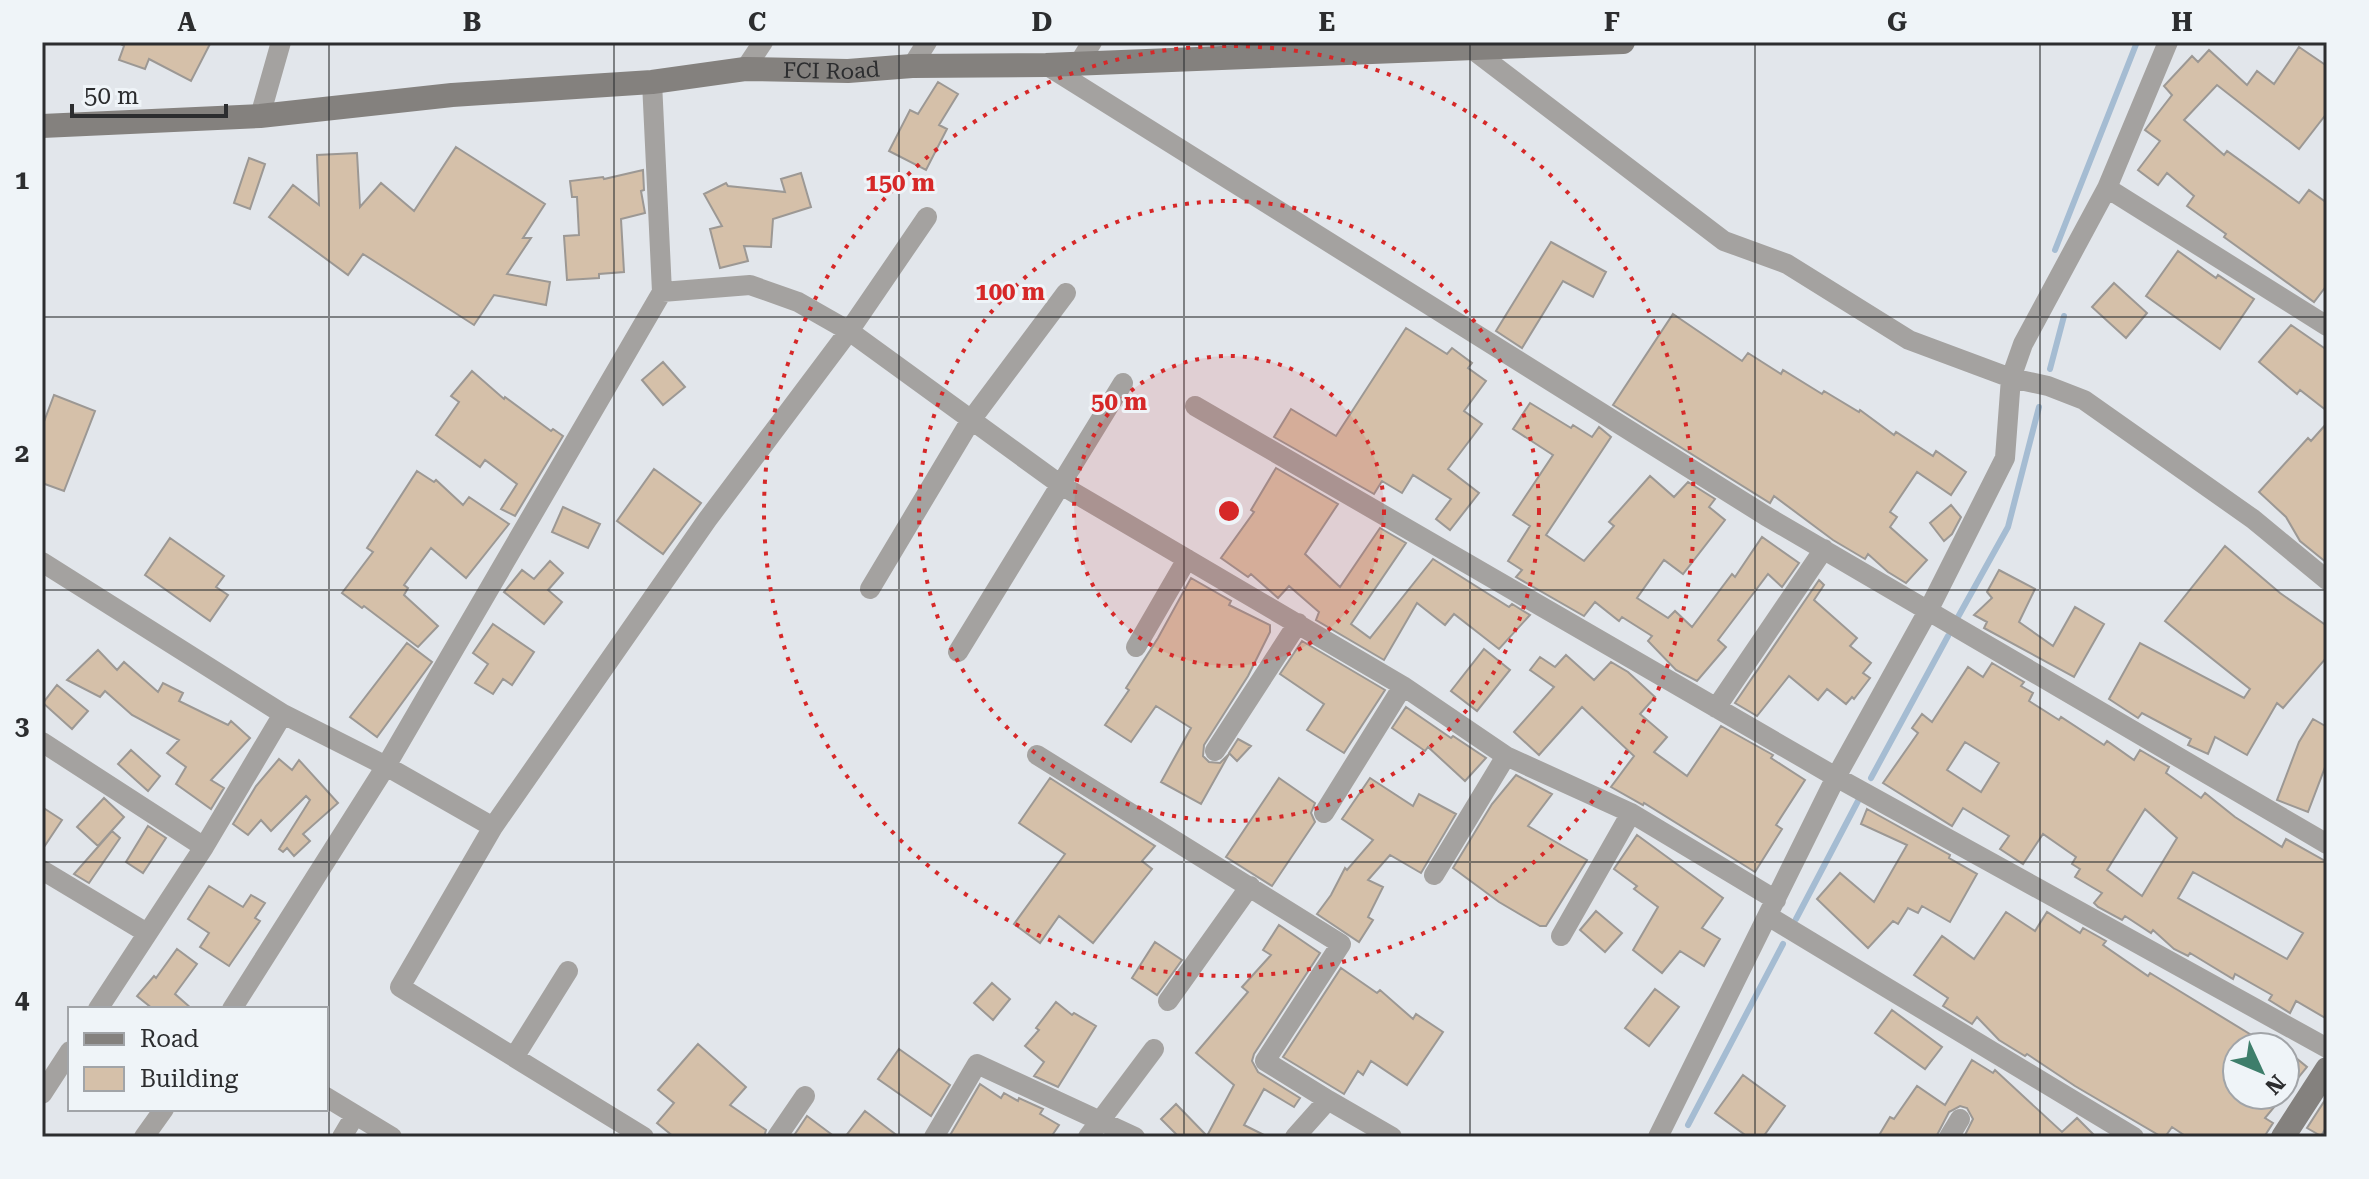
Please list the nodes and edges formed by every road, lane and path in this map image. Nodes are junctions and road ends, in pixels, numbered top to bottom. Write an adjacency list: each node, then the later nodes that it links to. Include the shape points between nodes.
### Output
1 (281, 42): 14 (street)
2 (763, 42): 12 (street)
3 (927, 42): 11 (street)
4 (1092, 42): 9 (street)
5 (1623, 42): 8 (street, FCI Road)
6 (2168, 42): 16 (street)
7 (1404, 47): 8 (street, FCI Road); 9 (street, FCI Road)
8 (1472, 49): 22 (street, via 1724,241 1787,264 1909,340)
9 (1079, 63): 10 (street, FCI Road)
10 (1046, 65): 11 (street, FCI Road); 27 (street)
11 (912, 66): 12 (street, FCI Road)
12 (745, 69): 13 (street, FCI Road)
13 (652, 82): 14 (street, FCI Road, via 452,95); 18 (street)
14 (260, 116): 15 (street, FCI Road)
15 (42, 126)
16 (2107, 188): 20 (street); 22 (street, via 2023,344)
17 (927, 217): 21 (street)
18 (662, 292): 21 (street, via 750,285 798,302); 43 (street)
19 (1066, 293): 25 (street)
20 (2327, 326)
21 (849, 331): 25 (street); 47 (street, via 707,520)
22 (2011, 378): 30 (street, via 2084,400 2253,519); 32 (street, via 2005,458)
23 (1123, 383): 26 (street)
24 (1195, 406): 37 (street)
25 (971, 420): 26 (street); 31 (street)
26 (1061, 485): 28 (street); 35 (street)
27 (1824, 549): 32 (street); 37 (street)
28 (1187, 559): 33 (street); 34 (street)
29 (42, 562): 38 (street)
30 (2327, 580)
31 (870, 589)
32 (1928, 611): 44 (street); 48 (street)
33 (1298, 623): 36 (street); 40 (street)
34 (1136, 647)
35 (958, 652)
36 (1403, 686): 42 (street); 45 (street)
37 (1716, 708): 44 (street)
38 (283, 714): 43 (street); 49 (street)
39 (42, 742): 49 (street)
40 (1215, 751)
41 (1037, 755): 52 (street)
42 (1506, 756): 46 (street); 51 (street)
43 (386, 766): 47 (street); 59 (street)
44 (1836, 777): 53 (street); 60 (street)
45 (1324, 813)
46 (1631, 813): 53 (street); 55 (street)
47 (493, 827): 63 (street, via 400,987)
48 (2327, 844)
49 (204, 847): 54 (street)
50 (42, 870): 54 (street)
51 (1434, 875)
52 (1250, 886): 57 (street); 68 (street, via 1341,944 1265,1061)
53 (1772, 908): 73 (street); 83 (street)
54 (147, 933): 58 (street)
55 (1561, 936)
56 (568, 971): 63 (street)
57 (1168, 1001)
58 (99, 1007)
59 (233, 1007)
60 (2327, 1048)
61 (1154, 1049): 72 (street)
62 (68, 1054): 65 (street)
63 (515, 1056): 77 (street)
64 (2327, 1069): 85 (street)
65 (42, 1094)
66 (805, 1096): 78 (street)
67 (328, 1098): 70 (street)
68 (1328, 1100): 81 (street); 82 (street)
69 (163, 1111): 74 (street)
70 (355, 1115): 75 (street); 76 (street)
71 (1960, 1119): 84 (street)
72 (1093, 1129): 79 (street, via 977,1064); 80 (street)
73 (2131, 1136)
74 (144, 1137)
75 (342, 1137)
76 (392, 1137)
77 (644, 1137)
78 (777, 1137)
79 (934, 1137)
80 (1135, 1137)
81 (1295, 1137)
82 (1392, 1137)
83 (1658, 1137)
84 (1949, 1137)
85 (2283, 1137)

